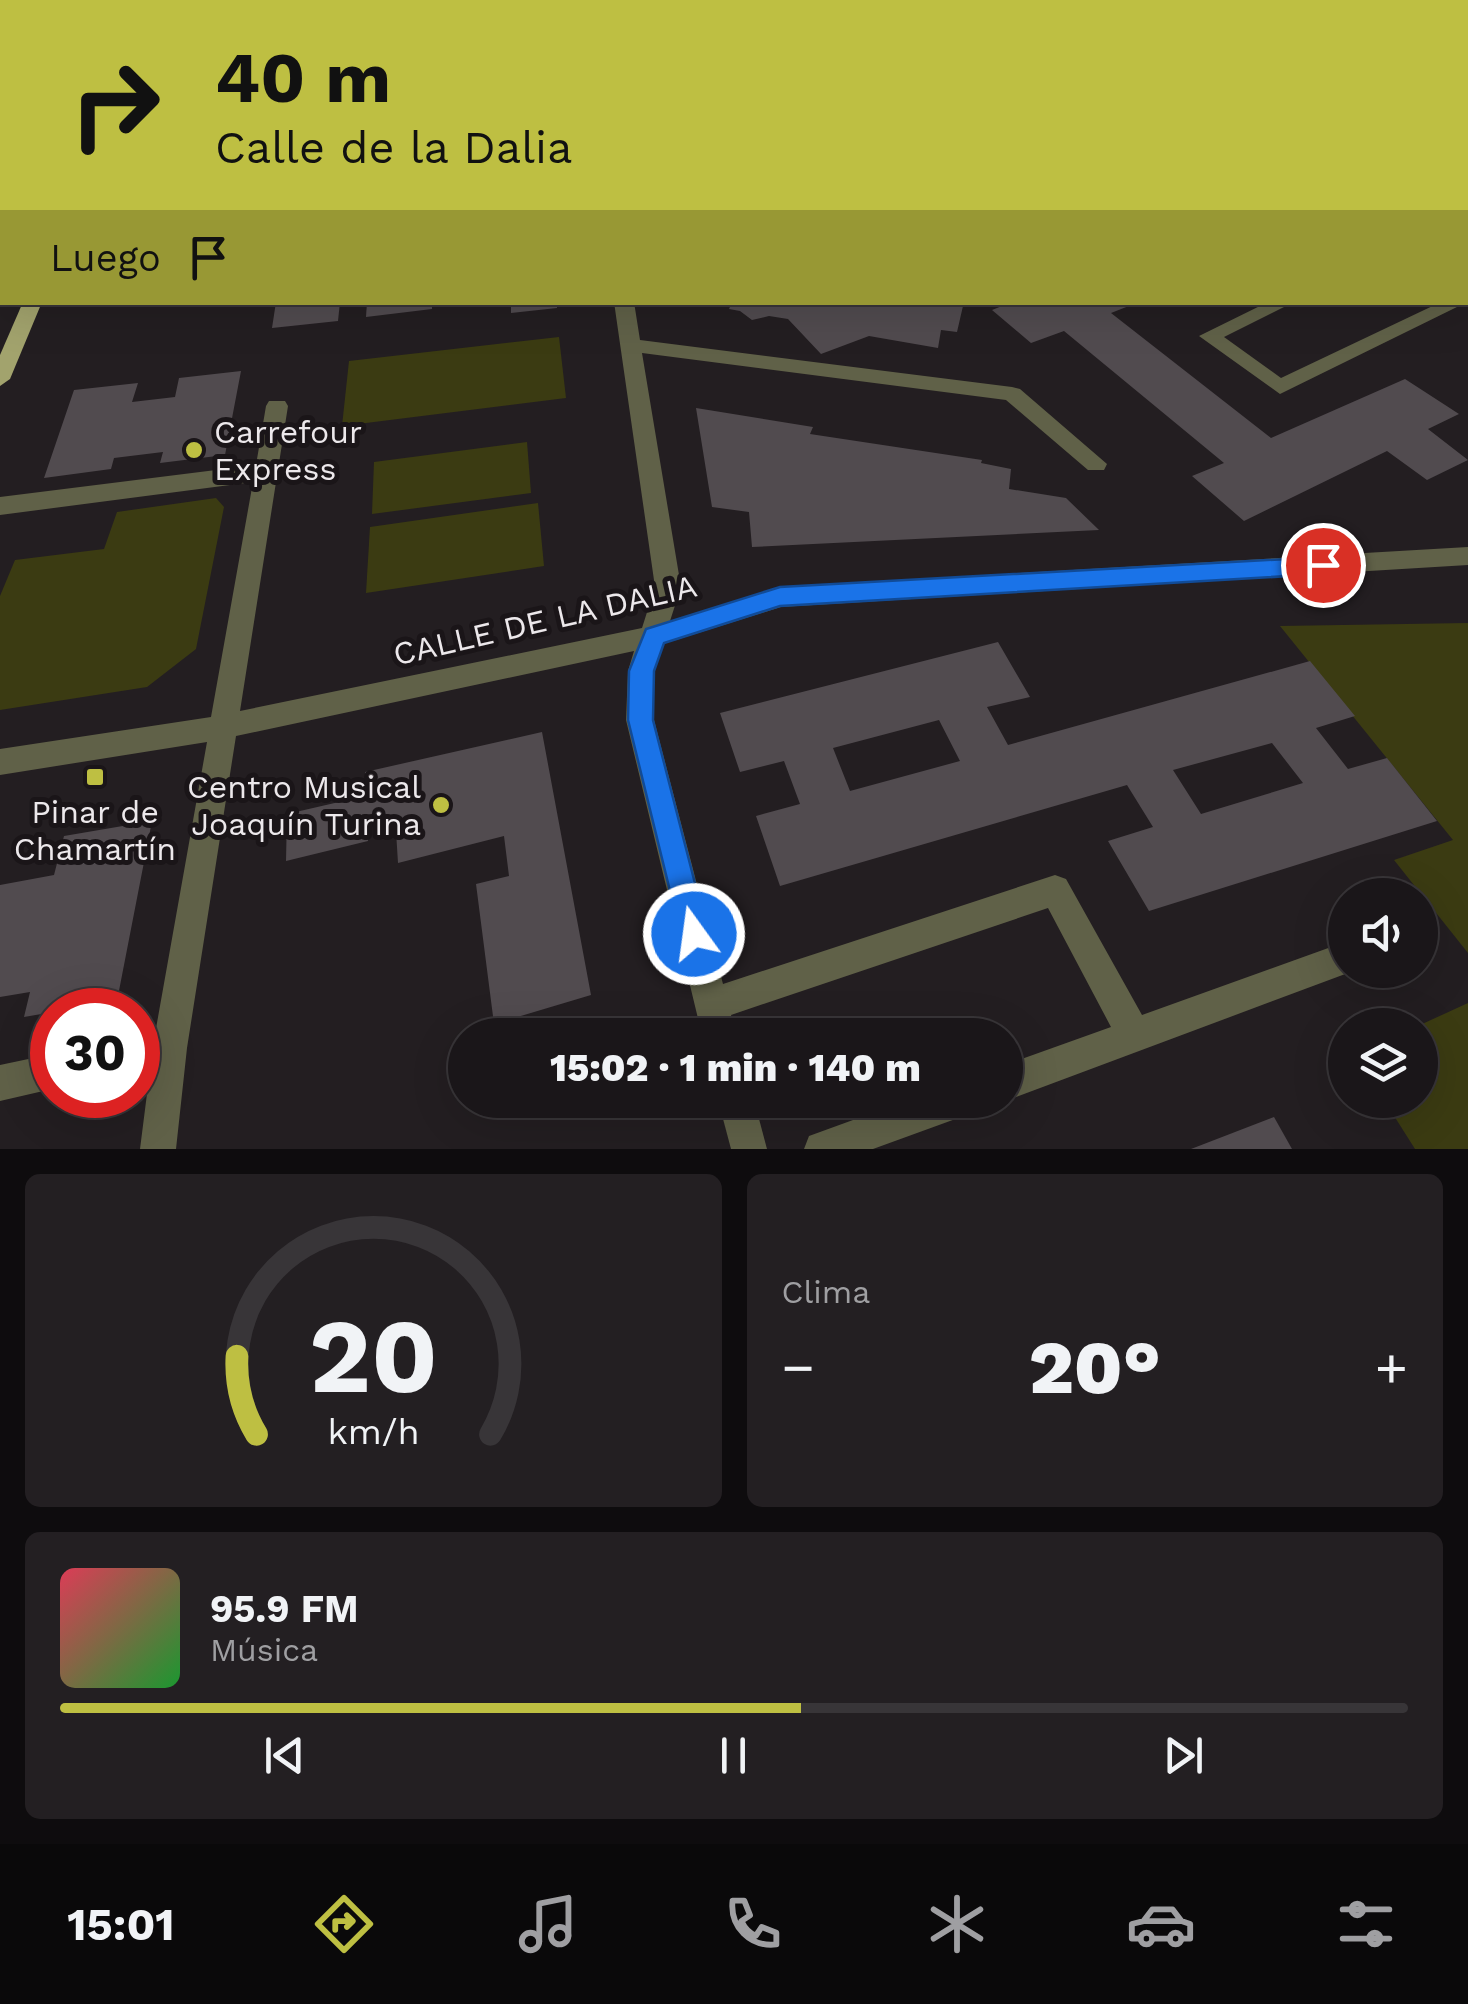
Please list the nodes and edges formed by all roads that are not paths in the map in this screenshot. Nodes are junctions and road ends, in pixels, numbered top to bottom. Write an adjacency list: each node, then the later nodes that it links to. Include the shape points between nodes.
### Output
1 (32, 305): 8 (main road)
2 (624, 305): 7 (street)
3 (1277, 305): 4 (street, via 1209,336 1280,387)
4 (1445, 305)
5 (1448, 305): 6 (street)
6 (1468, 322)
7 (630, 345): 10 (street, via 1012,394); 14 (street, via 668,587)
8 (0, 379)
9 (276, 406): 11 (street)
10 (1096, 464)
11 (265, 472): 12 (street); 15 (street)
12 (0, 506)
13 (1468, 556): 14 (street, CALLE DE LA DALIA, via 780,596)
14 (655, 636): 15 (street, CALLE DE LA DALIA); 18 (street, via 641,671 640,720)
15 (222, 727): 16 (street, CALLE DE LA DALIA); 20 (street)
16 (0, 762)
17 (1328, 964): 21 (street)
18 (714, 1018)
19 (720, 1018): 21 (street, via 1055,890)
20 (160, 1022)
21 (1135, 1037): 23 (street)
22 (30, 1077): 24 (street)
23 (1023, 1077)
24 (0, 1083)
25 (157, 1118): 28 (street)
26 (741, 1118): 29 (street)
27 (909, 1118): 30 (street)
28 (158, 1149)
29 (749, 1149)
30 (822, 1149)

